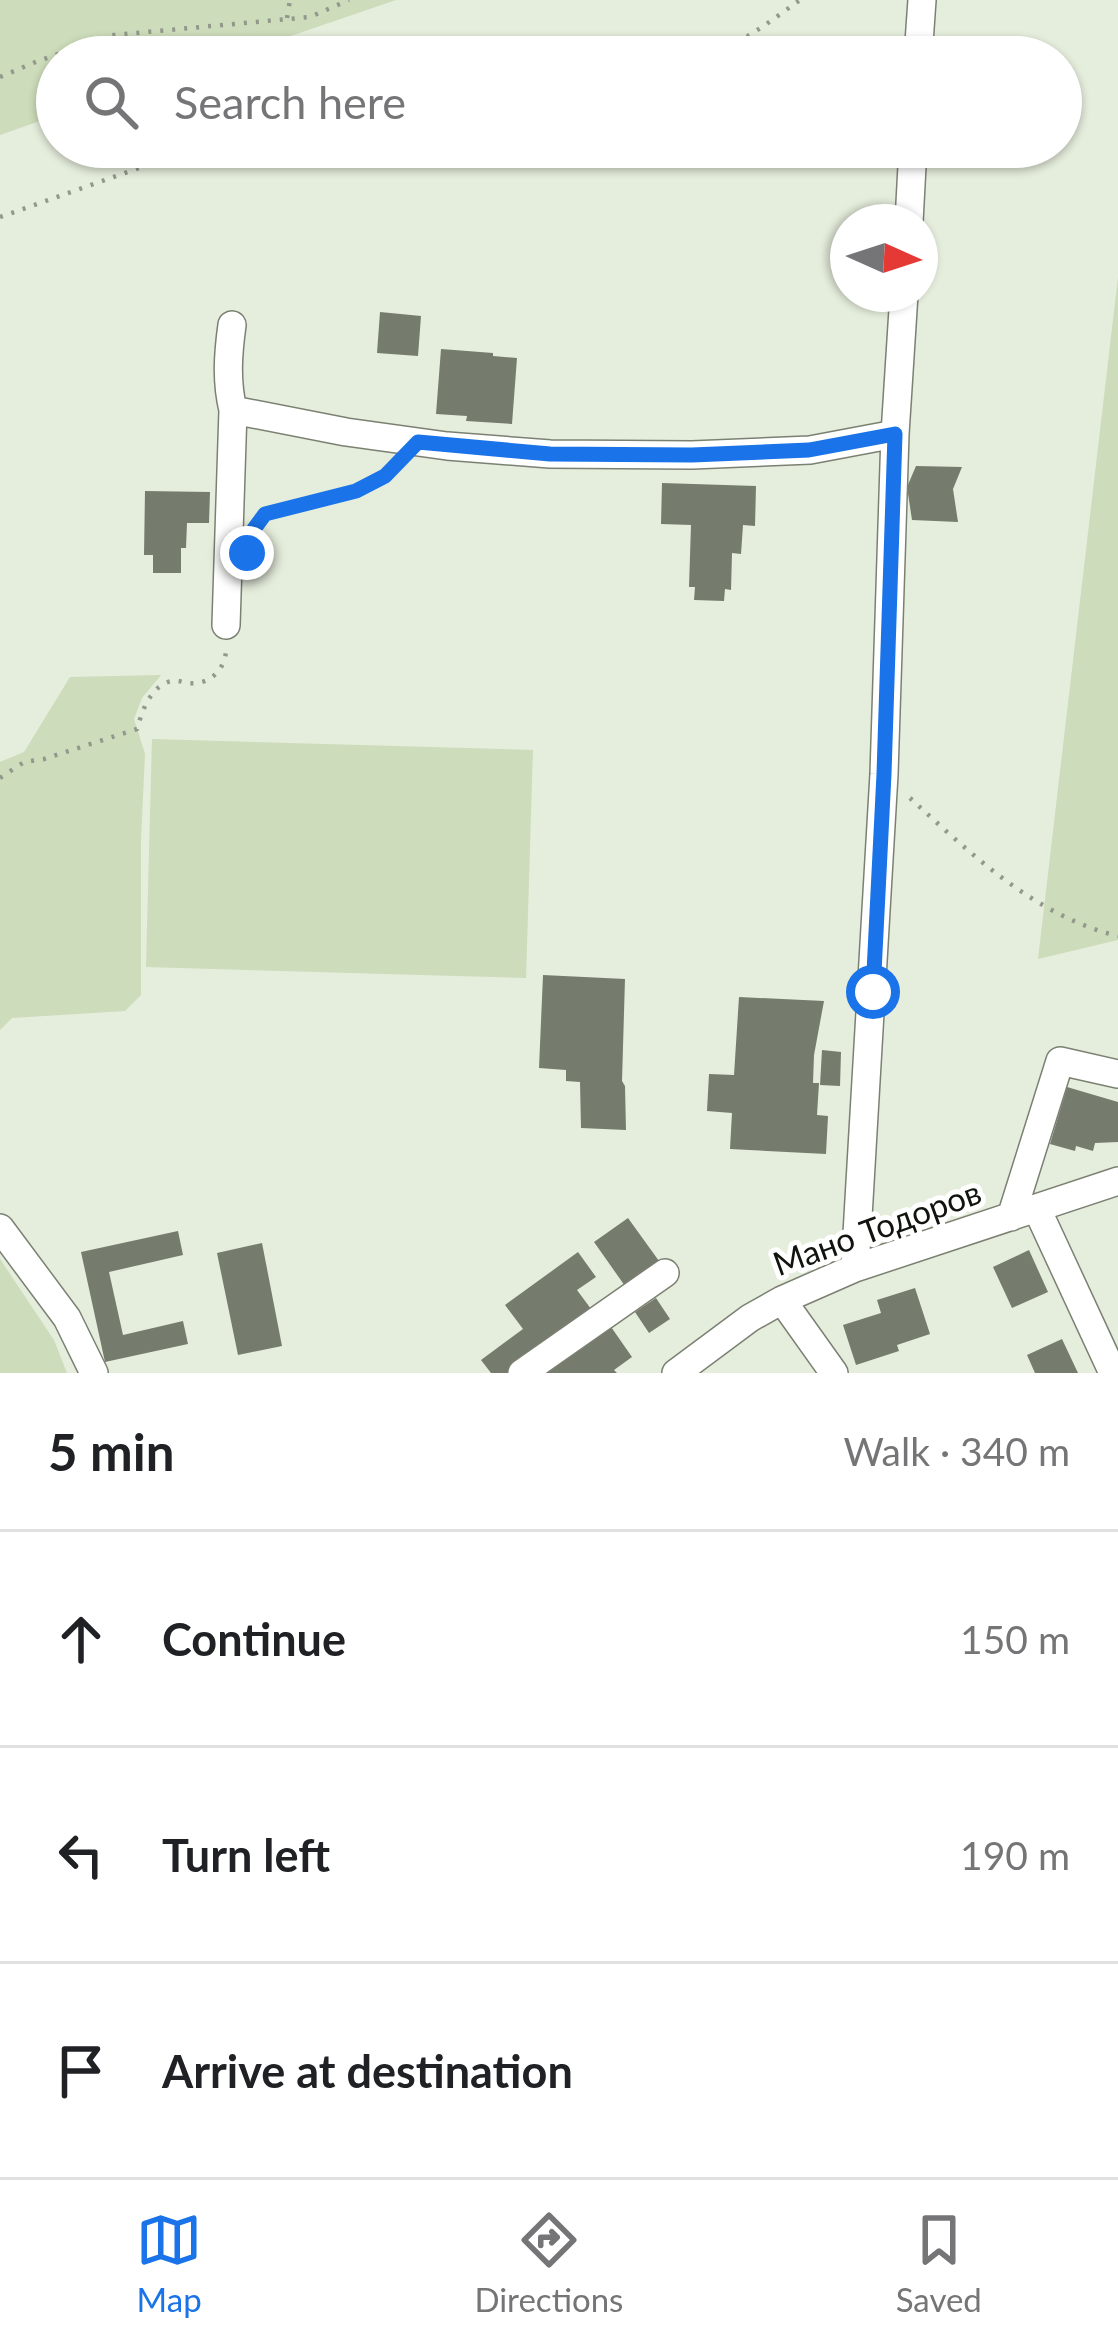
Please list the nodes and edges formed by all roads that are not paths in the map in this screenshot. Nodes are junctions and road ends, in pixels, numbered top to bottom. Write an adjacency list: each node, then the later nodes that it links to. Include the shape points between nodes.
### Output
1 (922, 0): 2 (street)
2 (919, 36)
3 (912, 168): 4 (street)
4 (910, 204)
5 (903, 312): 8 (street)
6 (232, 325): 7 (street)
7 (232, 410): 8 (street, via 418,442 550,454 809,450); 9 (street)
8 (895, 434): 14 (street)
9 (226, 625)
10 (1118, 1074): 12 (street, via 1060,1061)
11 (1118, 1181): 12 (street, Мано Тодоров)
12 (1024, 1213): 14 (street, Мано Тодоров); 21 (street)
13 (0, 1228): 17 (street, via 67,1318)
14 (855, 1268): 16 (street, Мано Тодоров)
15 (665, 1273): 18 (street)
16 (782, 1300): 19 (street, Мано Тодоров); 20 (street)
17 (94, 1373)
18 (522, 1373)
19 (676, 1373)
20 (834, 1373)
21 (1113, 1373)

